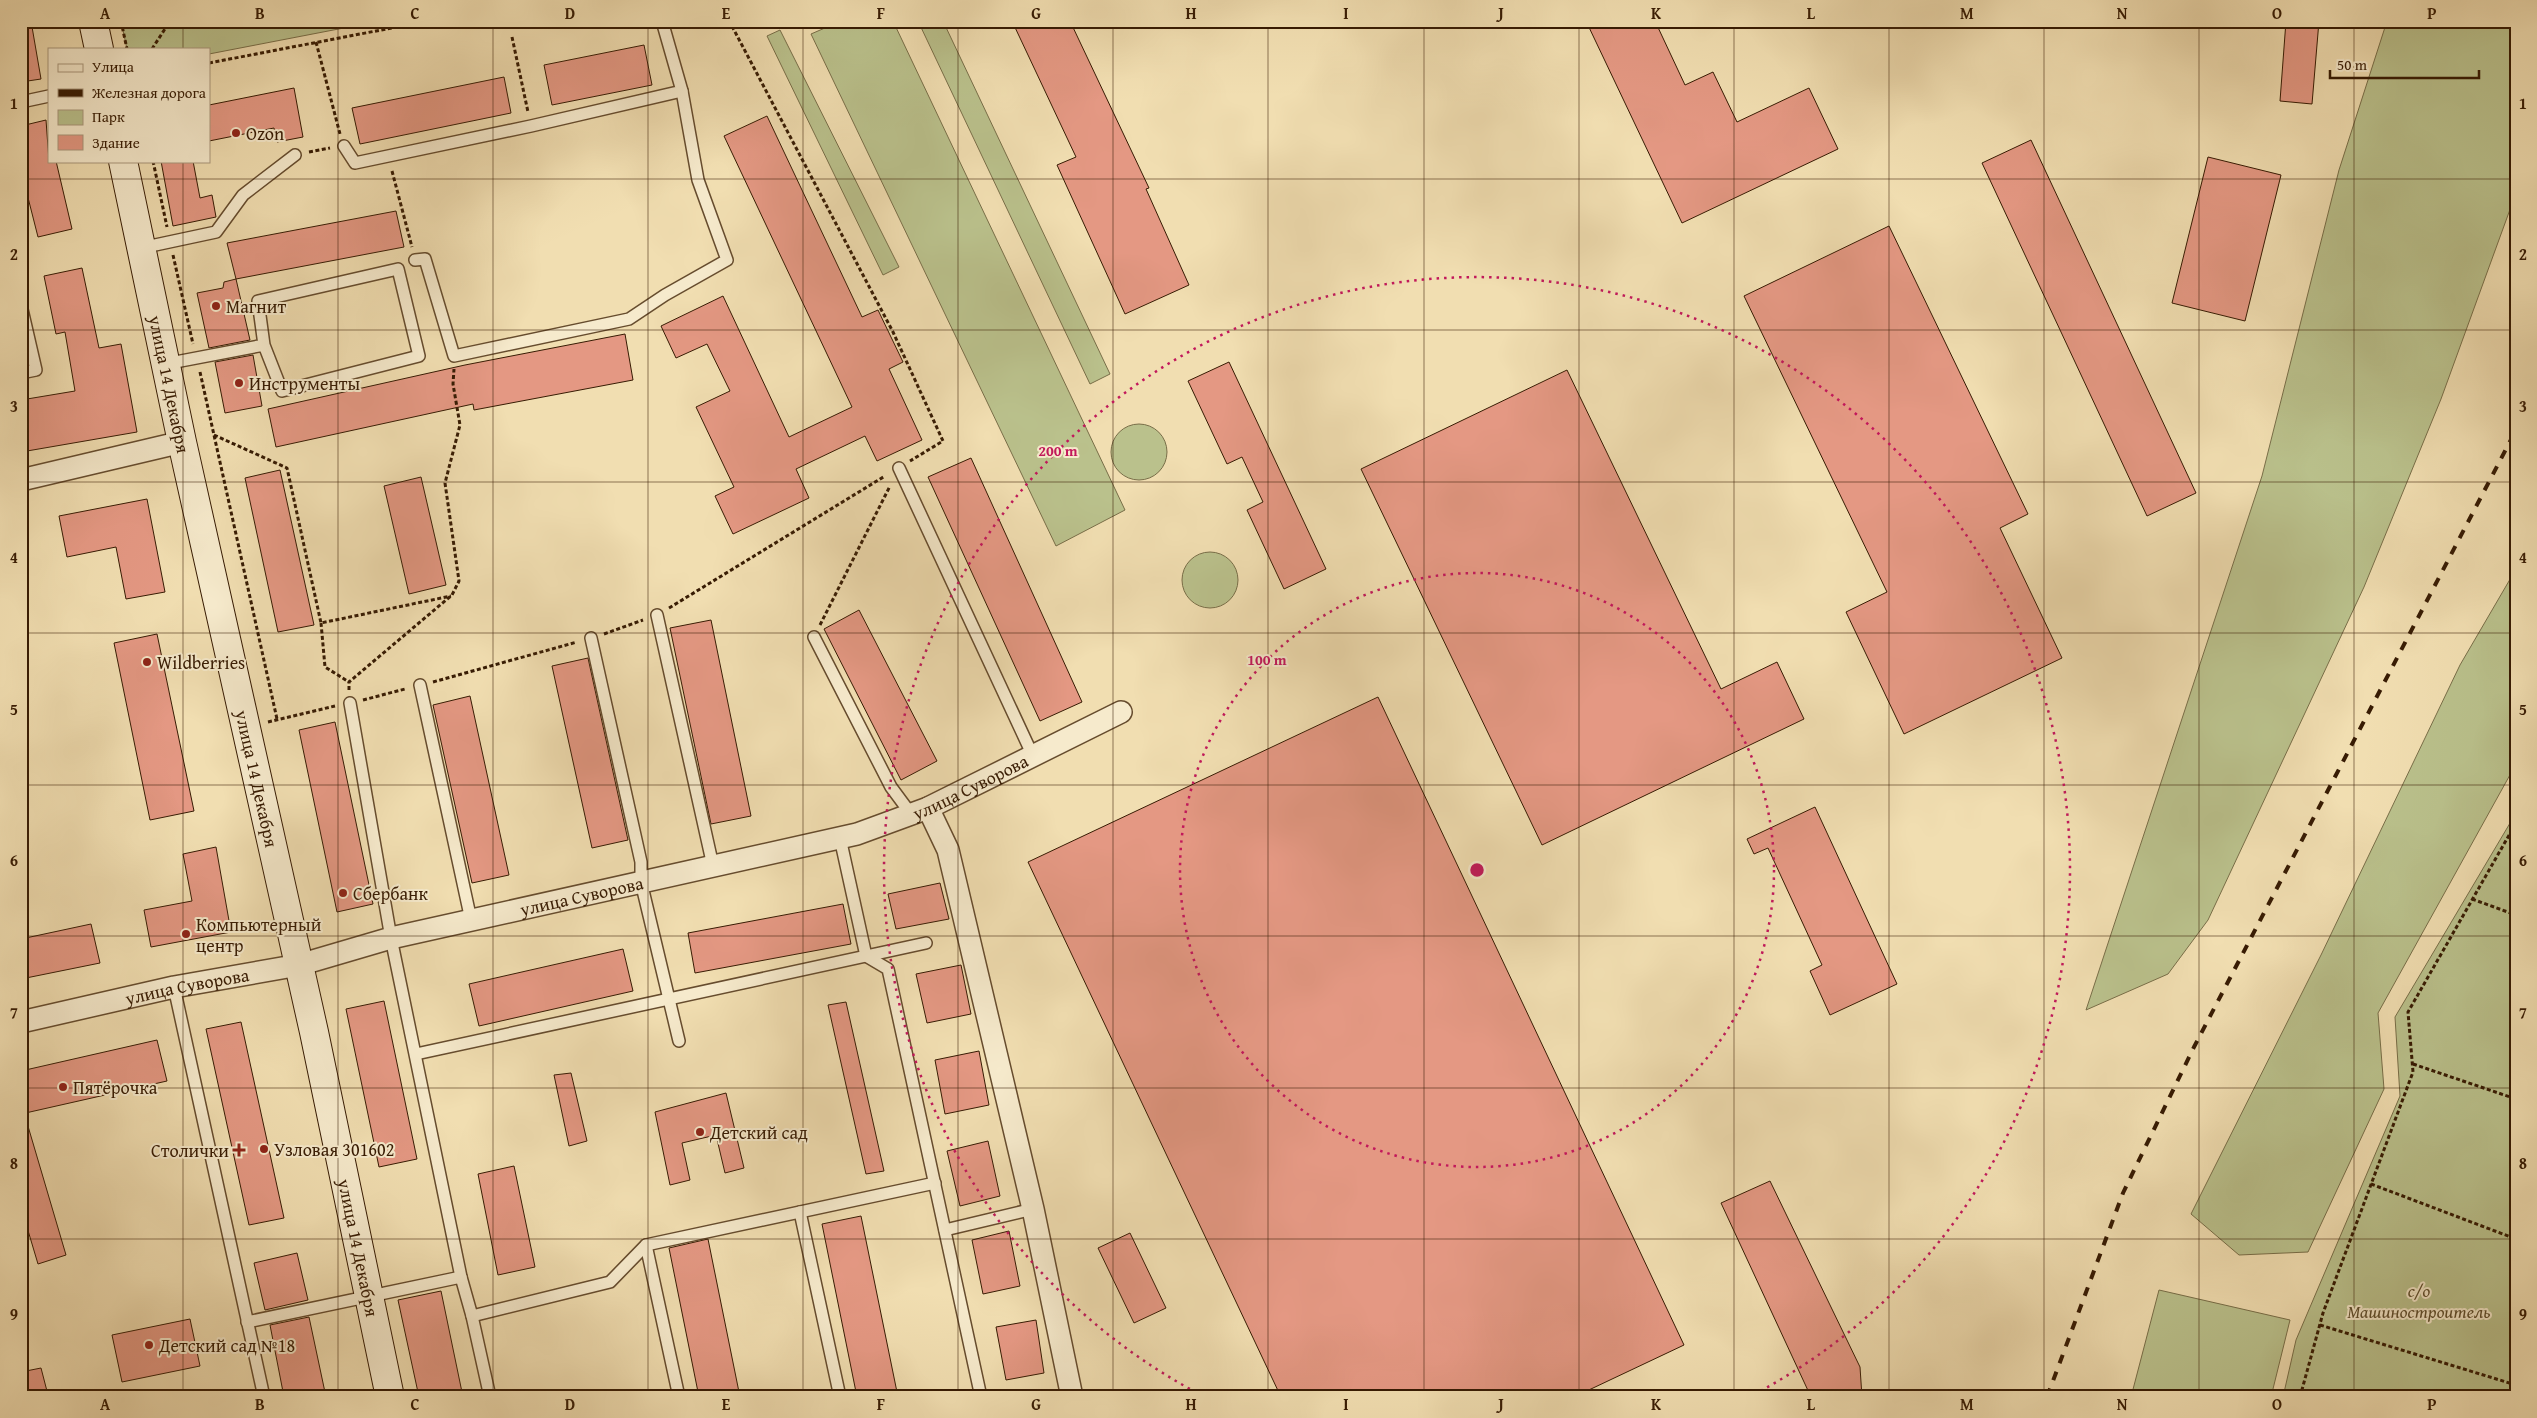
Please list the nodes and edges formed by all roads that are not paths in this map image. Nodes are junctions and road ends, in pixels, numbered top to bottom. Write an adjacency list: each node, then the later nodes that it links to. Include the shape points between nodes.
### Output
1 (93, 21): 3 (main road)
2 (662, 21): 4 (lane)
3 (99, 48)
4 (682, 92): 7 (lane, via 355,163); 11 (lane, via 698,180 727,260 629,319 454,356 425,259)
5 (48, 96): 6 (lane)
6 (21, 102)
7 (344, 146)
8 (295, 155): 10 (lane, via 243,195 216,232)
9 (123, 162): 10 (main road, улица 14 Декабря)
10 (141, 248): 14 (main road, улица 14 Декабря)
11 (415, 260)
12 (21, 305): 15 (lane, via 36,370)
13 (264, 345): 13 (lane, via 258,301 398,269 418,356 282,391); 14 (lane)
14 (165, 364): 16 (main road, улица 14 Декабря)
15 (21, 373)
16 (182, 442): 18 (street); 34 (main road, улица 14 Декабря)
17 (898, 468): 25 (lane)
18 (21, 480)
19 (657, 615): 28 (lane)
20 (814, 637): 26 (lane, via 891,787)
21 (591, 638): 29 (lane, via 641,862)
22 (420, 685): 30 (lane)
23 (350, 703): 31 (lane)
24 (1121, 712): 25 (street, улица Суворова)
25 (1033, 756): 26 (street, улица Суворова)
26 (920, 811): 27 (street, улица Суворова); 41 (street, via 948,850)
27 (840, 838): 28 (street, улица Суворова); 33 (lane)
28 (713, 866): 29 (street, улица Суворова)
29 (641, 882): 30 (street, улица Суворова); 36 (lane)
30 (471, 920): 31 (street, улица Суворова)
31 (391, 938): 34 (street, улица Суворова); 39 (lane)
32 (926, 943): 33 (lane)
33 (866, 956): 36 (lane); 40 (lane, via 888,969)
34 (299, 965): 35 (street, улица Суворова); 46 (main road, улица 14 Декабря)
35 (174, 987): 37 (street, улица Суворова); 48 (lane)
36 (668, 999): 38 (lane); 39 (lane)
37 (21, 1022)
38 (680, 1041)
39 (416, 1054): 45 (lane)
40 (935, 1183): 42 (lane); 43 (lane)
41 (1033, 1209): 43 (lane); 55 (street)
42 (800, 1212): 44 (lane); 53 (lane)
43 (945, 1230): 54 (lane)
44 (646, 1244): 47 (lane, via 610,1282); 52 (lane)
45 (461, 1277): 46 (lane); 47 (lane)
46 (369, 1297): 48 (lane); 50 (main road, улица 14 Декабря)
47 (472, 1316): 51 (lane)
48 (247, 1322): 49 (lane)
49 (264, 1397)
50 (390, 1397)
51 (490, 1397)
52 (679, 1397)
53 (840, 1397)
54 (982, 1397)
55 (1072, 1397)

